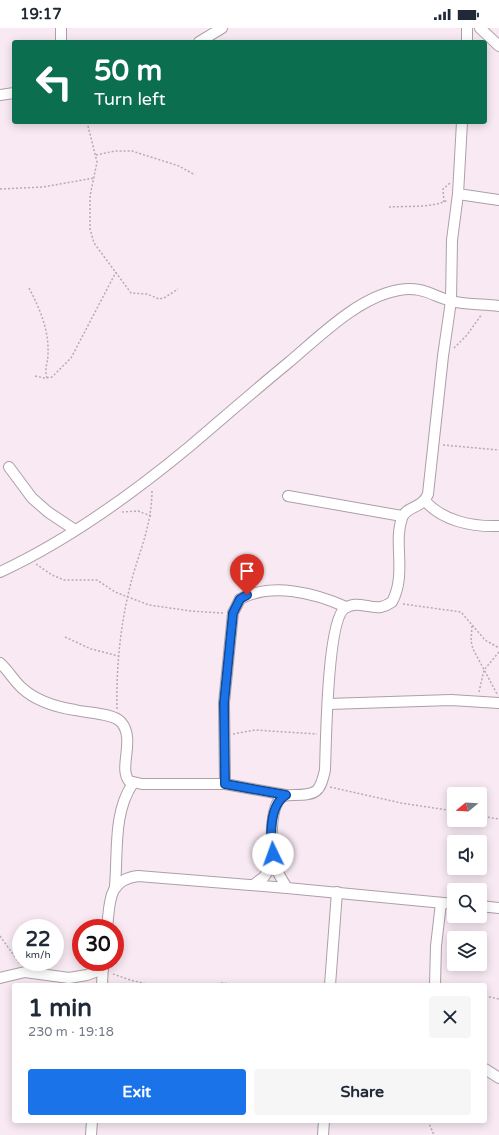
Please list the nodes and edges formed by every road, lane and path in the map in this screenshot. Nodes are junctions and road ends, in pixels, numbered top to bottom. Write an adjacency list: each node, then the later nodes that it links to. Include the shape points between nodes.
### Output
1 (61, 28): 5 (street)
2 (222, 28): 6 (street)
3 (467, 28): 7 (street)
4 (480, 28): 8 (street)
5 (61, 40)
6 (202, 40)
7 (467, 40)
8 (499, 46)
9 (12, 93): 10 (street)
10 (0, 95)
11 (88, 124): 13 (path)
12 (462, 124): 16 (street)
13 (96, 155): 14 (path, via 132,151 178,166); 15 (path)
14 (195, 175)
15 (94, 178): 17 (path, via 43,187); 22 (path, via 90,196 90,229 94,243)
16 (459, 180): 18 (street); 20 (path, via 444,186)
17 (0, 189)
18 (458, 194): 19 (street); 20 (path); 25 (street, via 452,240)
19 (499, 200)
20 (444, 202): 21 (path)
21 (389, 207)
22 (116, 272): 24 (path, via 131,293 147,294 159,299); 29 (path, via 71,358 58,372)
23 (29, 288): 29 (path, via 39,306 46,330)
24 (178, 289)
25 (451, 301): 26 (street); 27 (street); 33 (street, via 427,291 414,289 398,290 361,305 328,329)
26 (495, 306): 27 (path, via 463,340)
27 (443, 356): 30 (street)
28 (35, 376): 29 (path)
29 (46, 378)
30 (434, 444): 31 (path); 35 (street)
31 (499, 450)
32 (9, 467): 40 (street, via 32,498)
33 (152, 476): 37 (path); 40 (street)
34 (288, 496): 38 (street)
35 (425, 501): 38 (street); 39 (street, via 433,509 454,520)
36 (119, 512): 37 (path, via 138,511)
37 (151, 516): 43 (path)
38 (402, 516): 44 (street, via 398,592)
39 (499, 526)
40 (75, 530): 41 (street)
41 (27, 558): 42 (street); 43 (path, via 64,580 93,579)
42 (0, 572)
43 (128, 597): 46 (path, via 170,609); 51 (path)
44 (392, 602): 45 (street, via 380,607 355,604); 47 (path, via 461,612)
45 (346, 607): 46 (street, via 304,593 257,593 240,599); 57 (street, via 338,618 333,640)
46 (233, 613): 59 (street, via 224,703)
47 (472, 625): 49 (path, via 490,644); 53 (path, via 471,641)
48 (65, 637): 51 (path, via 90,649)
49 (499, 648)
50 (499, 652): 53 (path)
51 (119, 656): 58 (path)
52 (0, 663): 58 (street, via 33,697 49,704)
53 (484, 670): 54 (path); 55 (path)
54 (499, 697)
55 (478, 701): 56 (street); 57 (street)
56 (499, 703)
57 (328, 704): 60 (street)
58 (117, 719): 61 (street, via 125,728 127,778)
59 (224, 736): 60 (path, via 255,730); 62 (street)
60 (327, 736): 63 (street)
61 (133, 783): 62 (street); 70 (street, via 119,816)
62 (225, 784): 64 (street)
63 (322, 785): 64 (street, via 313,794); 65 (path, via 400,803)
64 (286, 795): 68 (street, via 278,804 272,825)
65 (447, 810)
66 (487, 817): 67 (path)
67 (499, 819)
68 (274, 862): 69 (street, via 264,877); 71 (street)
69 (253, 885): 70 (street, via 138,876 126,878); 71 (street)
70 (115, 886): 77 (street)
71 (287, 888): 72 (street)
72 (337, 892): 73 (street); 86 (street)
73 (441, 903): 74 (street); 87 (street)
74 (447, 903)
75 (487, 907): 76 (street)
76 (499, 908)
77 (108, 919)
78 (0, 936): 82 (path)
79 (94, 971): 82 (street, via 87,976 69,978)
80 (103, 971): 84 (street)
81 (114, 971): 85 (path, via 130,980)
82 (25, 972): 83 (street)
83 (0, 978)
84 (102, 983)
85 (143, 983)
86 (330, 983)
87 (435, 983)
88 (487, 996): 89 (path)
89 (499, 999)
90 (487, 1070): 91 (street)
91 (499, 1078)
92 (92, 1123): 95 (street)
93 (324, 1123): 96 (street)
94 (429, 1123): 97 (path)
95 (92, 1135)
96 (322, 1135)
97 (434, 1135)

